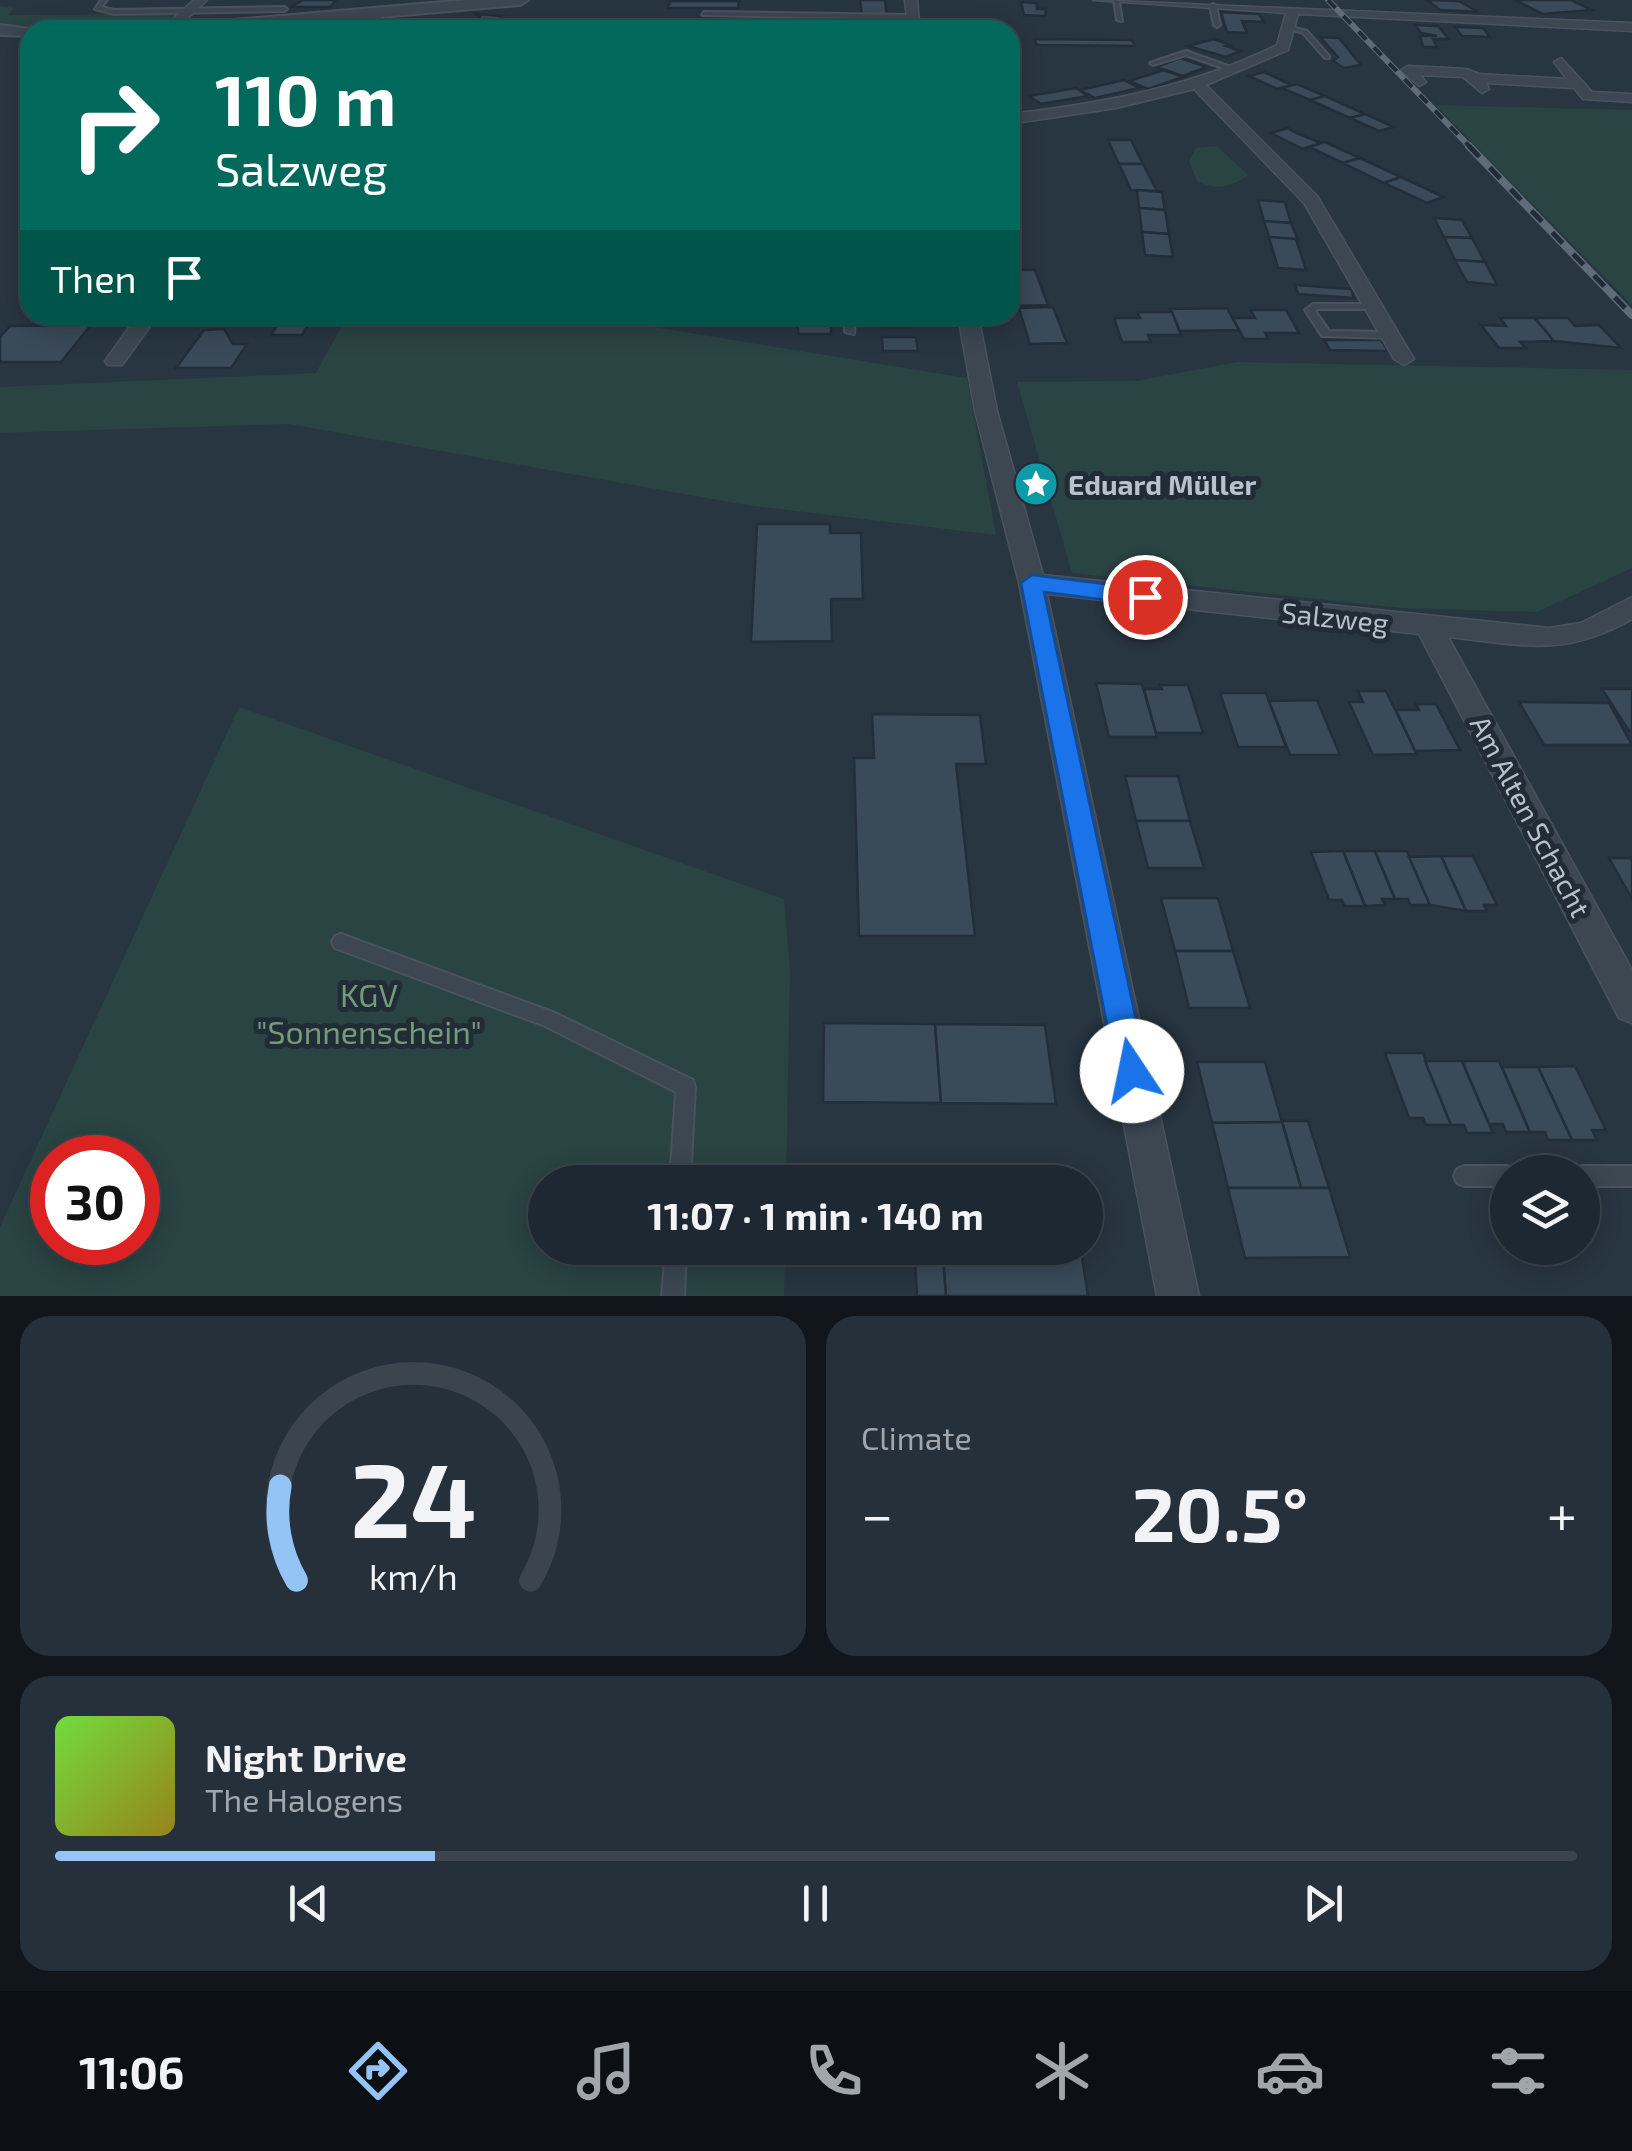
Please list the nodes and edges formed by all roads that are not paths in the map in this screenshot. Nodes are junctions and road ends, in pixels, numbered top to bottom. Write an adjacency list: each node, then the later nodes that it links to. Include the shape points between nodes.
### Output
1 (104, 0): 10 (lane, via 97,8)
2 (201, 0): 10 (street)
3 (520, 0): 11 (street)
4 (1100, 0): 5 (street)
5 (1116, 1): 7 (street); 17 (lane)
6 (1508, 4): 18 (street)
7 (1214, 6): 9 (street); 19 (lane)
8 (284, 10): 10 (lane)
9 (1292, 10): 18 (street); 20 (street)
10 (188, 12): 13 (street)
11 (377, 14): 14 (street); 15 (street)
12 (704, 14): 16 (lane)
13 (180, 20)
14 (300, 20)
15 (373, 20)
16 (843, 20)
17 (1120, 20)
18 (1536, 22): 21 (street)
19 (1217, 25)
20 (1290, 27): 22 (lane, via 1305,32); 26 (street, via 1283,47)
21 (1632, 28)
22 (1328, 57)
23 (1394, 58): 27 (street)
24 (1561, 62): 30 (street)
25 (1153, 63): 26 (lane, via 1186,53)
26 (1234, 70): 29 (street)
27 (1408, 70): 28 (street); 30 (street, via 1466,73 1479,84)
28 (1419, 82)
29 (1196, 84): 32 (street, via 1121,104); 33 (street, via 1310,200)
30 (1578, 84): 31 (street, via 1588,96)
31 (1632, 98)
32 (1020, 118)
33 (1374, 306): 38 (street); 38 (lane, via 1310,310 1326,334)
34 (141, 325): 40 (street)
35 (850, 325): 37 (lane)
36 (970, 325): 41 (street)
37 (850, 332)
38 (1391, 335): 39 (street)
39 (1404, 358)
40 (115, 361)
41 (1032, 583): 43 (street, Salzweg); 53 (street)
42 (1632, 607): 43 (street, Salzweg, via 1570,638)
43 (1429, 627): 45 (street, Am Alten Schacht)
44 (341, 942): 46 (lane, via 549,1020 686,1087)
45 (1632, 1005)
46 (681, 1165)
47 (1464, 1176): 48 (lane)
48 (1490, 1176)
49 (1600, 1176): 50 (lane)
50 (1632, 1176)
51 (675, 1265): 52 (lane)
52 (673, 1296)
53 (1178, 1296)

